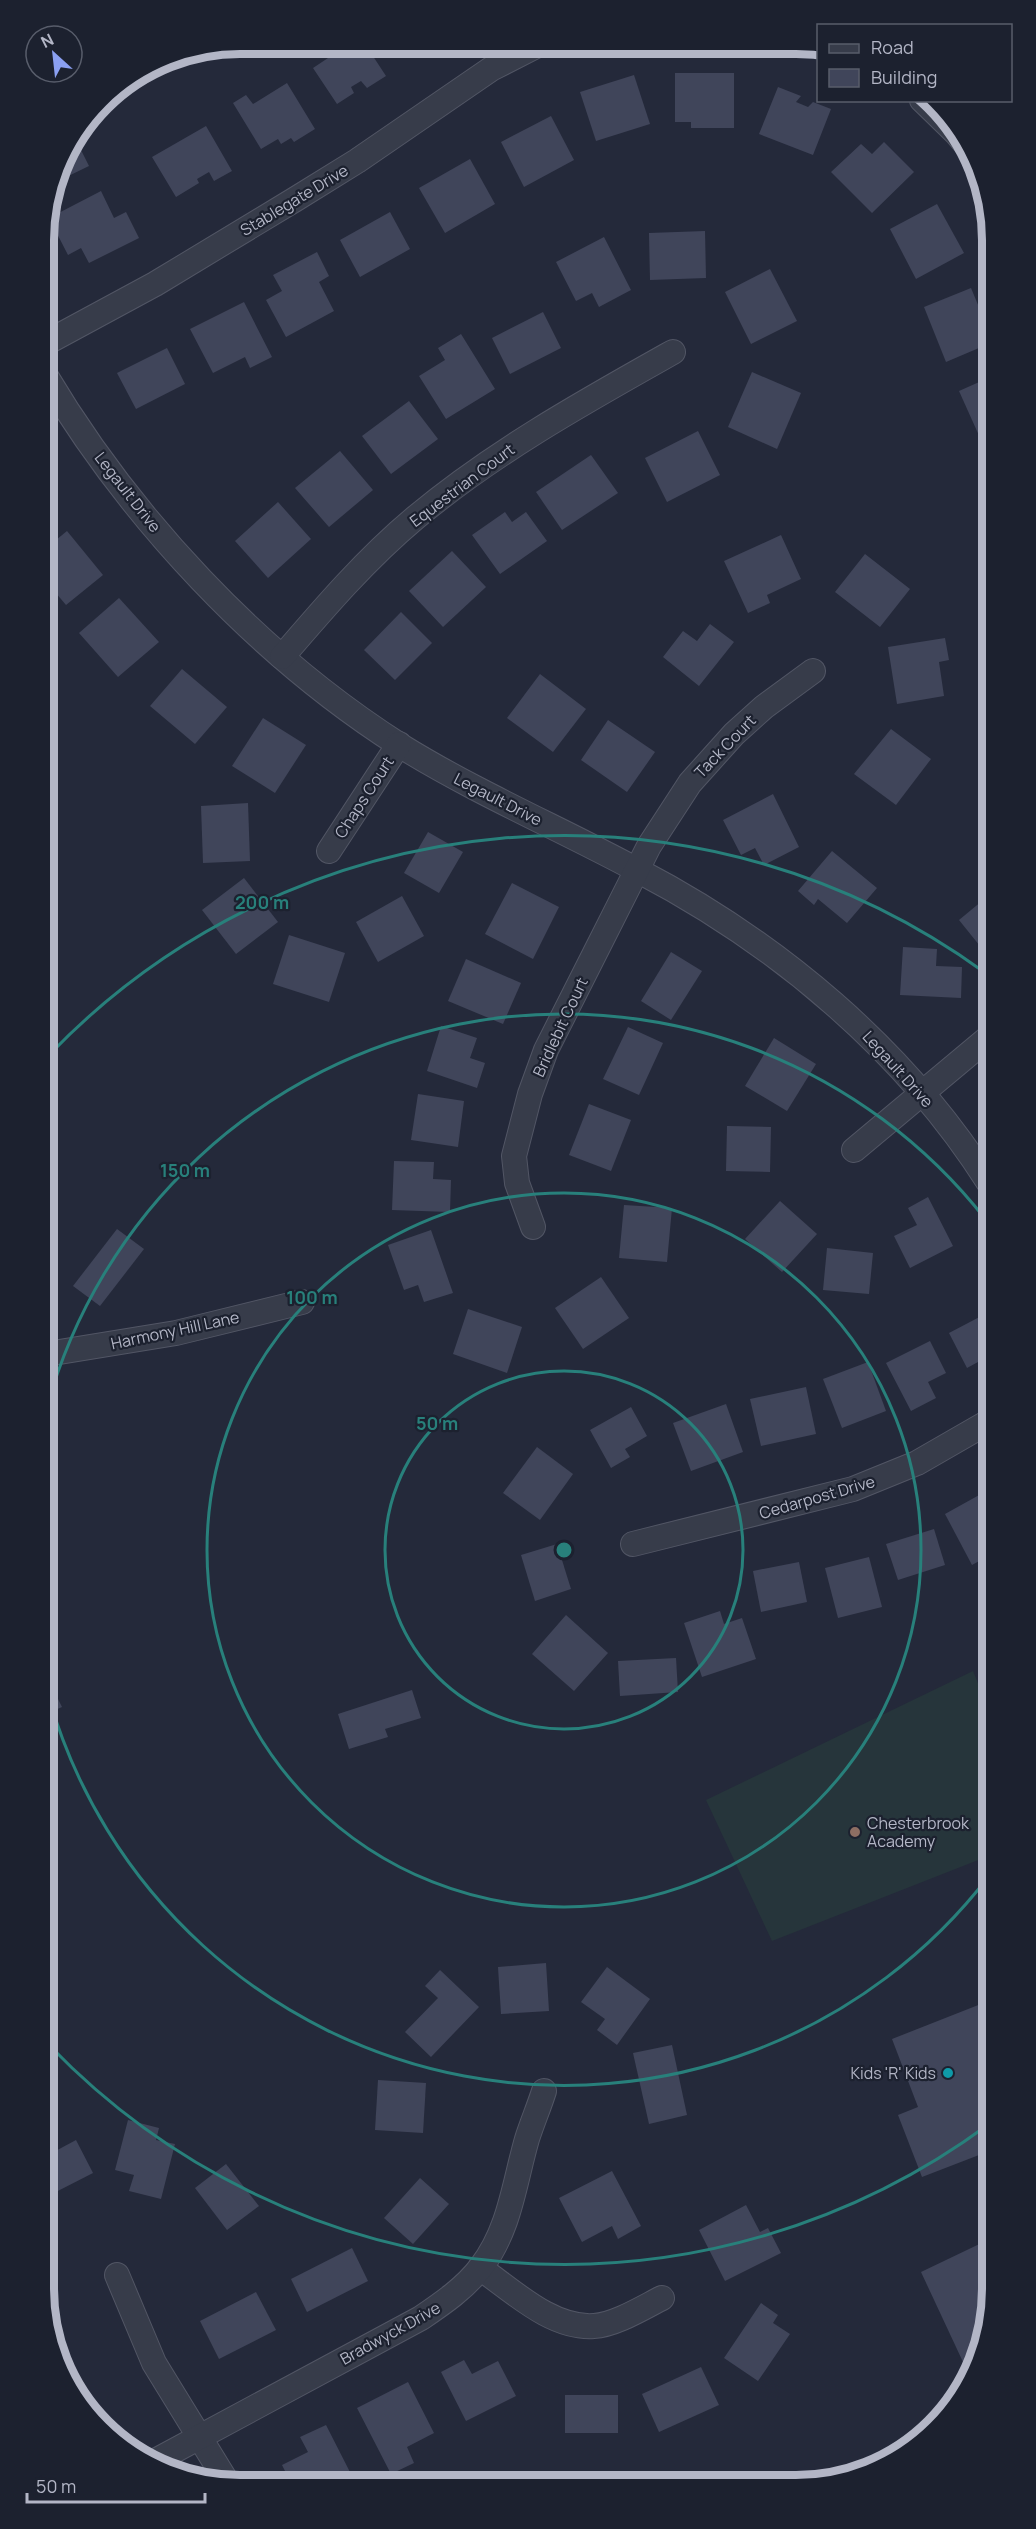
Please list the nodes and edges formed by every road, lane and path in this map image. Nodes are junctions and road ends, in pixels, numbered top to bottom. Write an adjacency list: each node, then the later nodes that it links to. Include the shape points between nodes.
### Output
1 (520, 54): 2 (street, Stablegate Drive, via 491,69 294,200 155,284)
2 (54, 339)
3 (673, 352): 5 (street, Equestrian Court, via 539,430 475,472 416,518 351,579)
4 (54, 389): 5 (street, Legault Drive, via 86,439 158,531 199,578)
5 (282, 657): 7 (street, Legault Drive)
6 (813, 671): 9 (street, Tack Court, via 764,707 711,757 649,846)
7 (399, 744): 8 (street, Chaps Court); 9 (street, Legault Drive, via 470,786)
8 (329, 851)
9 (638, 870): 11 (street, Legault Drive, via 749,937 805,979 880,1047); 14 (street, Bridlebit Court, via 546,1050 530,1094 514,1156 517,1183)
10 (982, 1043): 11 (street)
11 (922, 1093): 12 (street); 13 (street, Legault Drive)
12 (854, 1150)
13 (982, 1174)
14 (533, 1227)
15 (302, 1302): 16 (street, Harmony Hill Lane, via 176,1334)
16 (54, 1353)
17 (982, 1426): 18 (street, Cedarpost Drive, via 917,1463 853,1489)
18 (633, 1544)
19 (544, 2091): 20 (street, Bradwyck Drive, via 527,2138 510,2211)
20 (480, 2268): 22 (street, via 541,2310 575,2325 596,2326); 23 (street, Bradwyck Drive, via 450,2298 421,2318)
21 (117, 2275): 23 (street, via 154,2363)
22 (662, 2298)
23 (197, 2437): 24 (street, Bradwyck Drive); 25 (street)
24 (161, 2457)
25 (222, 2474)

